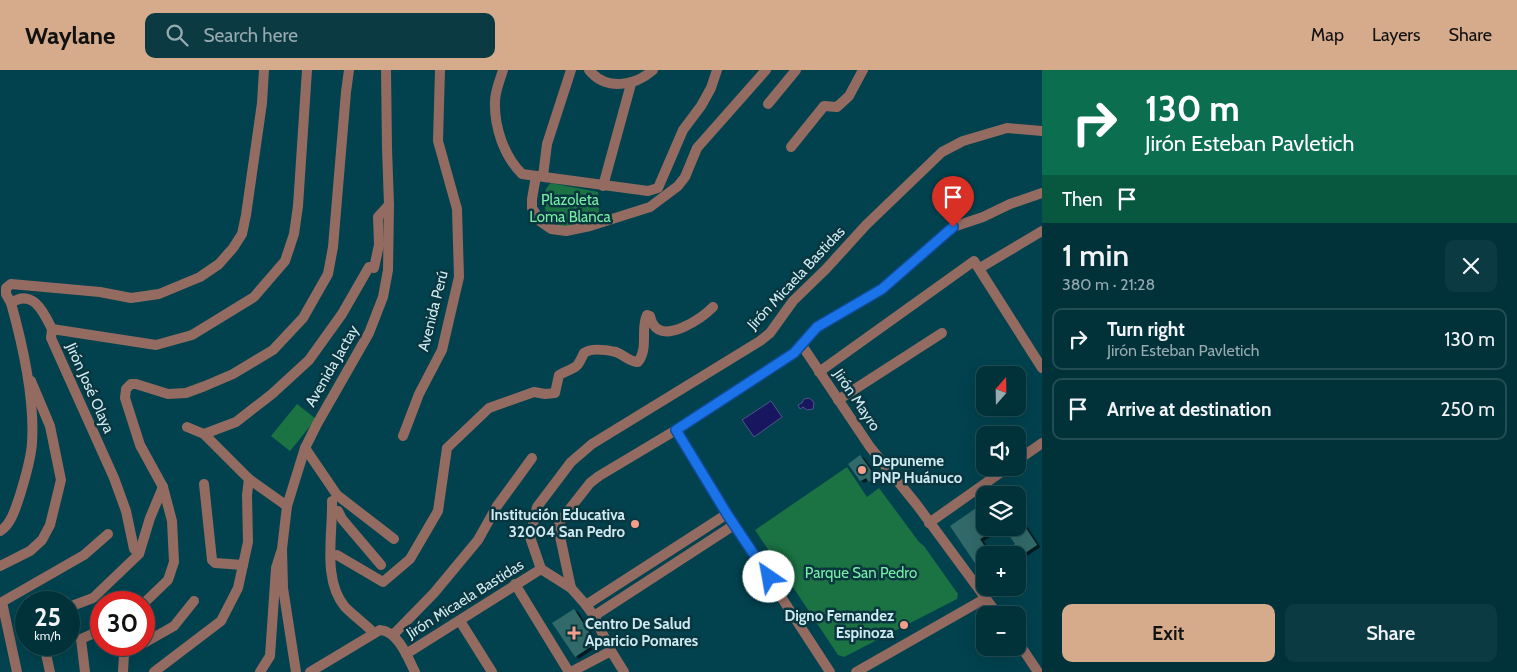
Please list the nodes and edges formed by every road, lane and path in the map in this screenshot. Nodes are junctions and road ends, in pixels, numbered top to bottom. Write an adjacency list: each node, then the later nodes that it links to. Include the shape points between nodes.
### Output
1 (264, 70): 24 (street, via 242,234 219,264 200,277 159,294 131,298 11,284 6,288 6,294)
2 (307, 70): 26 (street, Jirón José Olaya, via 294,234 285,261 254,297 192,335 156,345)
3 (350, 70): 44 (street, via 334,246 328,274 303,318 273,350 205,386 186,393 168,394 136,384 126,389 125,398 140,445)
4 (386, 70): 21 (street, Avenida Jactay)
5 (440, 70): 36 (street, Avenida Perú, via 438,141 457,209 459,277 442,350)
6 (503, 70): 18 (street, via 495,100 502,141 512,165 522,174)
7 (571, 70): 18 (street)
8 (589, 70): 14 (street, via 604,81)
9 (653, 70): 14 (street)
10 (717, 70): 19 (street, via 701,106 683,130 658,188 648,191)
11 (766, 70): 18 (street, via 697,148 678,186 650,207 590,226 566,231 551,229 541,222 532,208)
12 (796, 70): 15 (street)
13 (863, 70): 17 (street, via 849,96 837,108 824,106)
14 (631, 84): 19 (street)
15 (768, 104)
16 (1042, 131): 60 (street, Jirón Micaela Bastidas, via 1007,128 963,141 942,152 793,301 770,333 592,444 572,462 537,507 530,537)
17 (791, 147)
18 (539, 176): 19 (street)
19 (604, 186)
20 (1042, 193): 28 (street, via 953,227 882,289 817,327)
21 (390, 205): 35 (street, via 378,217 379,245 371,268 309,360 236,422); 38 (street, Avenida Jactay, via 388,270 383,296 369,334)
22 (1042, 232): 23 (street)
23 (977, 265): 30 (street); 31 (street)
24 (12, 303): 26 (street, via 22,298 36,302); 29 (street)
25 (712, 307): 56 (street, via 695,322 668,332 660,330 647,315 644,348 638,362 617,352 590,349 584,352 575,368 559,375 555,392 534,392 488,408 447,448 438,511 410,559 383,582)
26 (52, 328): 54 (street, Jirón José Olaya, via 51,338 117,486)
27 (942, 333): 32 (street)
28 (801, 344): 31 (street, Jirón Mayro); 34 (street, via 794,353)
29 (25, 366): 51 (street, via 32,409 32,444 17,505 6,528); 59 (street, via 50,426 61,480 50,525 42,540 30,551)
30 (1042, 368)
31 (819, 372): 32 (street, Jirón Mayro)
32 (838, 400): 49 (street, Jirón Mayro)
33 (187, 427): 35 (street)
34 (676, 430): 48 (street); 62 (street, via 590,483 561,520 558,527)
35 (204, 434): 42 (street)
36 (403, 436)
37 (1042, 443): 39 (street)
38 (305, 448): 46 (street, Avenida Jactay); 53 (street, via 337,495)
39 (1026, 454)
40 (532, 458): 72 (street, via 497,506 478,540 434,593)
41 (996, 476): 49 (street)
42 (248, 479): 46 (street); 57 (street, via 248,542)
43 (204, 484): 57 (street, via 212,560)
44 (164, 487): 63 (street, via 172,521 174,562 168,580); 66 (street, via 139,554 93,598)
45 (332, 501): 71 (street, via 330,552 334,588 344,606)
46 (287, 506): 55 (street, Avenida Jactay)
47 (338, 511): 58 (street)
48 (727, 514): 50 (street); 67 (street)
49 (929, 523): 64 (street, Jirón Mayro)
50 (734, 525): 69 (street); 92 (street)
51 (0, 531)
52 (108, 534): 80 (street, via 84,555 2,602)
53 (394, 539)
54 (134, 549)
55 (282, 550): 85 (street, via 276,568 270,656); 86 (street, Avenida Jactay, via 283,588)
56 (337, 554)
57 (243, 565): 84 (street, via 238,588 221,622)
58 (381, 565)
59 (0, 566)
60 (541, 570): 61 (street, Jirón Micaela Bastidas); 62 (street, Jirón Micaela Bastidas)
61 (515, 584): 70 (street, Jirón Micaela Bastidas); 90 (street)
62 (571, 588): 67 (street)
63 (155, 592)
64 (986, 598): 68 (street, Jirón Mayro); 93 (street)
65 (194, 602): 74 (street, via 174,626)
66 (80, 603)
67 (586, 605): 69 (street)
68 (992, 606)
69 (594, 616): 75 (street)
70 (460, 621): 76 (street, Jirón Micaela Bastidas); 89 (street)
71 (377, 632): 72 (street, via 385,630); 87 (street)
72 (393, 634): 76 (street)
73 (90, 635): 82 (street, via 81,639)
74 (155, 637)
75 (611, 651): 90 (street); 91 (street)
76 (406, 654): 88 (street)
77 (1026, 654): 94 (street)
78 (46, 656): 81 (street)
79 (124, 656): 83 (street)
80 (17, 672)
81 (50, 672)
82 (85, 672)
83 (123, 672)
84 (154, 672)
85 (260, 672)
86 (296, 672)
87 (310, 672)
88 (416, 672)
89 (492, 672)
90 (570, 672)
91 (624, 672)
92 (830, 672)
93 (856, 672)
94 (1038, 672)

